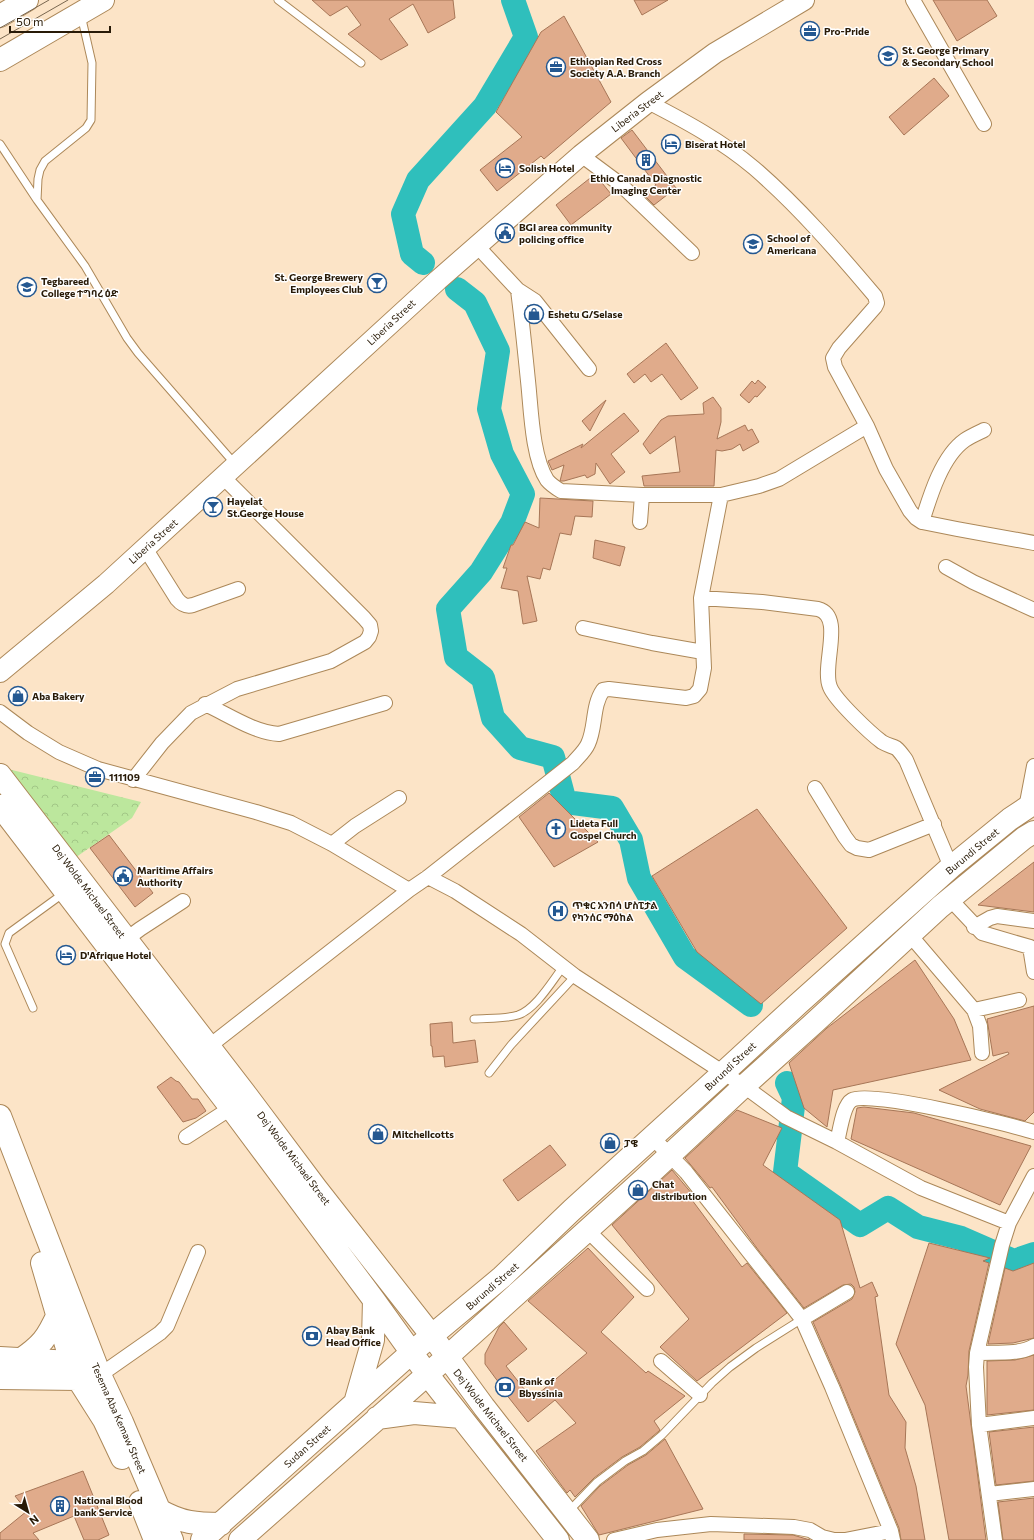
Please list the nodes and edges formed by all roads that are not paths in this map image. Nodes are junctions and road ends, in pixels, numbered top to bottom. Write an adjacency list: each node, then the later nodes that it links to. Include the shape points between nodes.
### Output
1 (5, 0): 7 (main road)
2 (27, 0): 9 (main road)
3 (103, 0): 8 (main road)
4 (278, 0): 12 (lane)
5 (804, 0): 13 (street, Liberia Street, via 715,54)
6 (913, 0): 14 (street)
7 (0, 3)
8 (81, 6): 10 (main road); 11 (main road); 17 (lane, via 92,63 91,120 86,128 45,162 38,179)
9 (0, 16)
10 (0, 47)
11 (0, 60)
12 (361, 63)
13 (648, 102): 16 (street, Liberia Street); 22 (street, via 692,124 753,168 809,222 875,296 875,307 833,358 835,367)
14 (984, 124)
15 (0, 144): 17 (lane)
16 (581, 155): 18 (street, Liberia Street); 19 (street, via 620,184)
17 (37, 200): 24 (lane, via 85,266 126,338 220,445)
18 (477, 246): 20 (street); 24 (street, Liberia Street)
19 (692, 253)
20 (518, 290): 21 (street, via 535,301); 25 (street, via 531,416 539,460 547,480 561,491)
21 (589, 369)
22 (867, 426): 26 (street, via 779,479); 28 (street, via 886,469 910,511)
23 (984, 430): 28 (street, via 965,441 951,456 931,494)
24 (230, 471): 30 (street, Liberia Street); 39 (street, via 364,618 370,625 370,631 365,642 330,662 236,689)
25 (642, 495): 26 (street); 27 (street)
26 (721, 495): 33 (street)
27 (640, 522)
28 (922, 522): 29 (street)
29 (1034, 543)
30 (145, 548): 32 (street, via 183,605 193,605); 37 (street, Liberia Street, via 106,584)
31 (946, 568): 34 (street)
32 (238, 589)
33 (701, 598): 36 (street); 48 (street, via 762,602 824,611 832,625 827,669 829,686 833,694 883,742 896,748 904,756)
34 (1034, 610)
35 (582, 628): 36 (street)
36 (703, 652): 52 (street, via 702,680 694,696 686,698 603,690 599,695 588,745 573,763)
37 (0, 672)
38 (385, 703): 39 (street, via 279,734 258,730)
39 (205, 704): 43 (street, via 179,724)
40 (0, 712): 43 (street, via 59,752 98,769)
41 (1034, 766): 47 (street)
42 (0, 775): 46 (main road, Dej Wolde Michael Street)
43 (133, 780): 50 (street, via 291,823)
44 (815, 788): 48 (street, via 845,837 857,848 870,850)
45 (399, 798): 50 (street)
46 (5, 802): 54 (main road, Dej Wolde Michael Street); 60 (main road, Dej Wolde Michael Street)
47 (1023, 810): 49 (main road); 51 (main road, Burundi Street)
48 (934, 824): 51 (street)
49 (1029, 835): 55 (main road)
50 (332, 844): 53 (street)
51 (952, 867): 61 (main road, Burundi Street)
52 (428, 877): 53 (street); 63 (street, via 521,934)
53 (409, 890): 70 (street)
54 (66, 892): 60 (main road, Dej Wolde Michael Street); 67 (lane, via 9,933 6,939 5,944)
55 (950, 899): 58 (street); 59 (main road)
56 (183, 901): 60 (street)
57 (1034, 921): 58 (street, via 997,916)
58 (974, 927): 64 (street, via 986,936 1030,947)
59 (910, 935): 62 (main road); 68 (street)
60 (119, 945): 70 (main road, Dej Wolde Michael Street)
61 (860, 949): 62 (main road); 73 (main road, Burundi Street)
62 (877, 966): 74 (main road)
63 (563, 967): 65 (street); 69 (lane, via 532,1006 520,1014)
64 (1034, 972)
65 (575, 976): 72 (lane, via 511,1045); 73 (street)
66 (1019, 1000): 68 (street)
67 (33, 1008)
68 (974, 1010): 71 (street, via 980,1026)
69 (474, 1019)
70 (201, 1052): 75 (main road, Dej Wolde Michael Street); 92 (main road, Dej Wolde Michael Street, via 316,1188)
71 (982, 1053)
72 (489, 1073)
73 (723, 1074): 74 (street); 78 (main road, Burundi Street)
74 (744, 1086): 80 (street, via 786,1117); 82 (main road)
75 (231, 1108): 79 (street); 89 (main road, Dej Wolde Michael Street)
76 (0, 1116): 99 (main road)
77 (1034, 1132): 80 (street, via 939,1109 858,1097 850,1101 845,1108)
78 (652, 1137): 82 (street); 92 (main road, Burundi Street, via 502,1277)
79 (186, 1138)
80 (837, 1142): 84 (street, via 921,1188)
81 (0, 1152): 90 (main road, via 40,1256)
82 (670, 1155): 85 (main road); 91 (street)
83 (1034, 1176): 84 (street)
84 (1009, 1223): 95 (street)
85 (587, 1230): 87 (street); 96 (main road)
86 (198, 1252): 99 (street, via 167,1326 160,1333)
87 (647, 1289)
88 (847, 1292): 91 (street)
89 (374, 1300): 94 (main road, Dej Wolde Michael Street); 104 (main road, via 373,1340)
90 (58, 1314): 97 (main road, via 37,1349); 100 (main road)
91 (802, 1319): 103 (lane, via 740,1359); 116 (street)
92 (432, 1336): 94 (main road, Burundi Street); 96 (main road, Dej Wolde Michael Street)
93 (1034, 1346): 95 (street, via 1020,1350)
94 (412, 1352): 101 (main road, Dej Wolde Michael Street); 104 (main road, Sudan Street)
95 (977, 1353): 109 (street)
96 (447, 1357): 101 (main road); 114 (main road, Dej Wolde Michael Street)
97 (10, 1359): 100 (main road, Tesema Aba Kemaw Street)
98 (661, 1361): 103 (street)
99 (97, 1367): 100 (main road, Tesema Aba Kemaw Street); 113 (main road, Tesema Aba Kemaw Street)
100 (75, 1370): 102 (main road, Tesema Aba Kemaw Street); 117 (main road, Tesema Aba Kemaw Street, via 104,1420 127,1468)
101 (427, 1374): 105 (main road, Dej Wolde Michael Street); 106 (main road)
102 (0, 1378)
103 (700, 1395): 114 (lane, via 662,1435 597,1482)
104 (354, 1403): 108 (main road, Sudan Street)
105 (460, 1417): 106 (main road, via 414,1413); 121 (main road, Dej Wolde Michael Street)
106 (377, 1418): 110 (main road)
107 (1034, 1418): 109 (street)
108 (336, 1419): 110 (main road); 115 (main road, Sudan Street)
109 (979, 1425): 112 (street)
110 (357, 1436): 120 (main road)
111 (1034, 1489): 112 (street)
112 (990, 1494): 125 (street)
113 (159, 1510): 115 (main road, via 175,1519 190,1523); 118 (main road, Tesema Aba Kemaw Street)
114 (567, 1513): 122 (main road, Dej Wolde Michael Street)
115 (222, 1524): 119 (main road, Sudan Street)
116 (892, 1536): 124 (street)
117 (155, 1540)
118 (172, 1540)
119 (202, 1540)
120 (240, 1540)
121 (558, 1540)
122 (588, 1540)
123 (614, 1540): 124 (street, via 657,1530 711,1524 794,1527 810,1530 822,1537)
124 (845, 1540)
125 (995, 1540)

